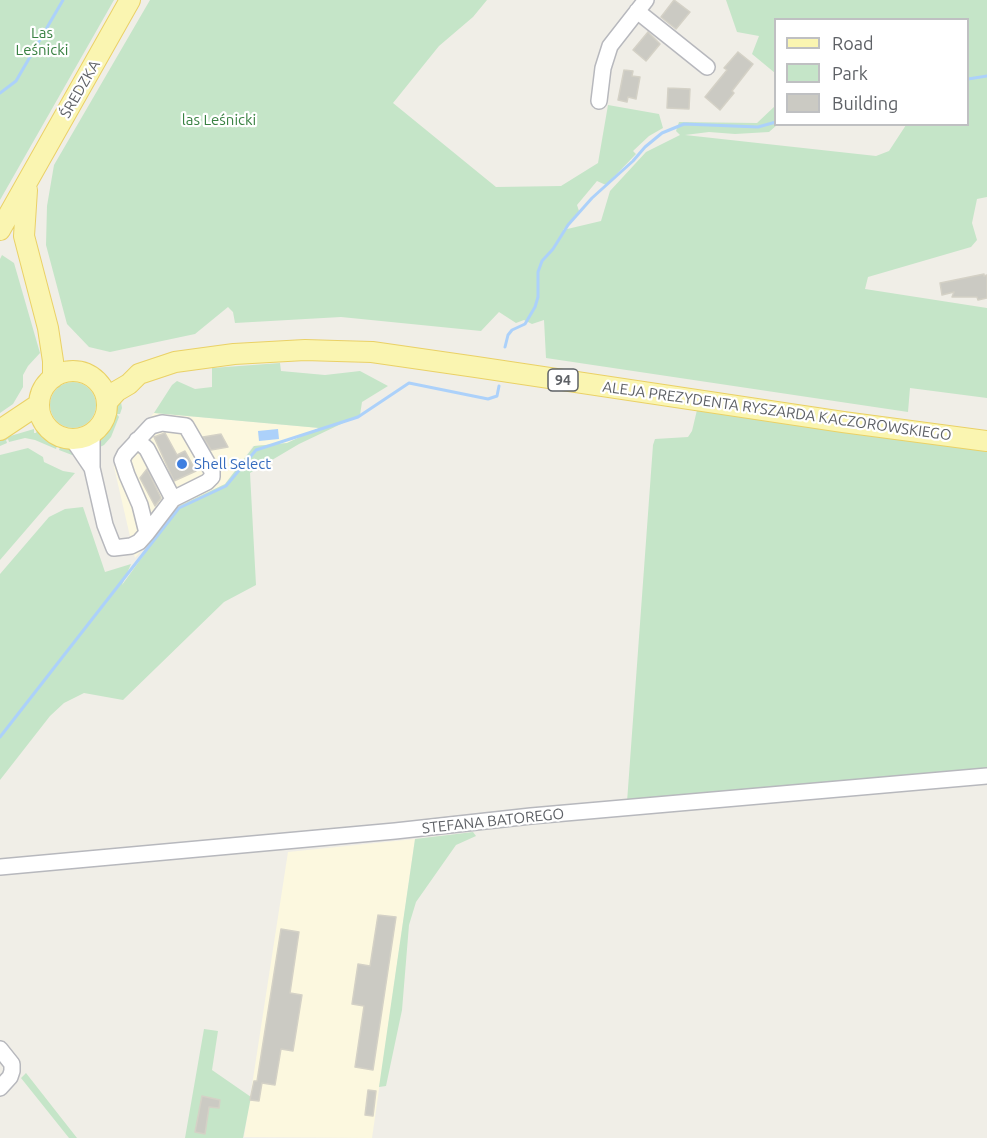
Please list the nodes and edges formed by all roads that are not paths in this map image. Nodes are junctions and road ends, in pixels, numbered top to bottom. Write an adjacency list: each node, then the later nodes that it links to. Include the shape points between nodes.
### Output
1 (130, 0): 5 (main road, ŚREDZKA)
2 (641, 5): 3 (street); 4 (street, via 610,46)
3 (707, 68)
4 (599, 101)
5 (29, 179): 6 (main road, ŚREDZKA); 7 (main road, via 24,236)
6 (0, 230)
7 (48, 328): 8 (main road); 10 (main road)
8 (77, 371): 10 (main road); 11 (main road)
9 (139, 374): 11 (main road, ALEJA PREZYDENTA RYSZARDA KACZOROWSKIEGO / 94); 12 (main road, ALEJA PREZYDENTA RYSZARDA KACZOROWSKIEGO / 94); 19 (main road, ALEJA PREZYDENTA RYSZARDA KACZOROWSKIEGO / 94, via 175,362 234,354 372,352)
10 (53, 378): 13 (main road)
11 (96, 381): 12 (main road)
12 (107, 402): 16 (main road, 94, via 106,414)
13 (39, 404): 14 (main road); 15 (main road)
14 (46, 427): 15 (main road); 17 (main road)
15 (1, 429)
16 (92, 434): 17 (main road); 20 (street)
17 (73, 440): 20 (street)
18 (137, 440): 21 (street, via 147,449); 21 (street, via 151,426 186,426 212,477); 22 (street, via 122,460)
19 (987, 441)
20 (92, 468): 22 (street, via 114,548 134,545)
21 (173, 499): 22 (street)
22 (147, 533)
23 (987, 776): 24 (street, STEFANA BATOREGO)
24 (0, 867)
25 (0, 1049): 26 (street, via 12,1064 12,1071)
26 (0, 1088)

